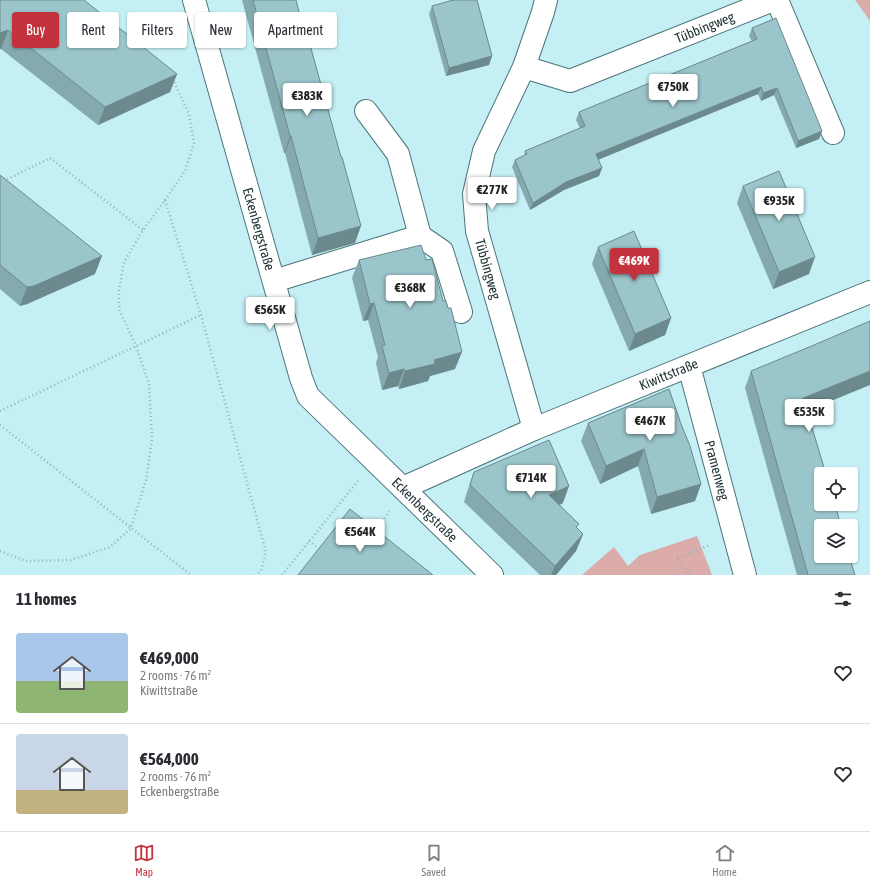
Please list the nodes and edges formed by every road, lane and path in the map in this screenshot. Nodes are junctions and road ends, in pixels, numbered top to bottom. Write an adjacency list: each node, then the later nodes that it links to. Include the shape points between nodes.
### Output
1 (194, 0): 13 (street, Eckenbergstraße)
2 (546, 0): 5 (street, Tübbingweg)
3 (773, 0): 5 (street, Tübbingweg, via 570,81)
4 (777, 0): 8 (street)
5 (524, 67): 21 (street, Tübbingweg, via 484,151 474,194 477,231)
6 (171, 76): 10 (path, via 189,114 194,143 185,171)
7 (366, 111): 12 (street, via 398,154)
8 (833, 132)
9 (0, 183): 11 (path, via 50,158)
10 (165, 200): 11 (path); 16 (path)
11 (143, 230): 17 (path, via 124,262 119,290 119,308)
12 (420, 236): 13 (street); 15 (street, via 442,251)
13 (274, 281): 22 (street, Eckenbergstraße, via 308,396)
14 (870, 292): 18 (street, Kiwittstraße)
15 (461, 312)
16 (201, 315): 17 (path); 31 (path, via 266,552 261,571)
17 (136, 346): 19 (path); 24 (path, via 149,384 152,439 146,480)
18 (689, 366): 21 (street, Kiwittstraße); 25 (street, Pramenweg)
19 (0, 410)
20 (0, 425): 24 (path)
21 (534, 429): 22 (street, Kiwittstraße)
22 (403, 488): 26 (path); 33 (street, Eckenbergstraße)
23 (346, 496): 27 (path)
24 (131, 528): 29 (path, via 110,547 71,560 26,561); 30 (path)
25 (734, 536): 34 (path, via 676,558); 35 (street, Pramenweg)
26 (372, 537)
27 (309, 541): 28 (path); 32 (path)
28 (318, 548)
29 (0, 551)
30 (191, 575)
31 (256, 575)
32 (282, 575)
33 (492, 575)
34 (691, 575)
35 (745, 575)

